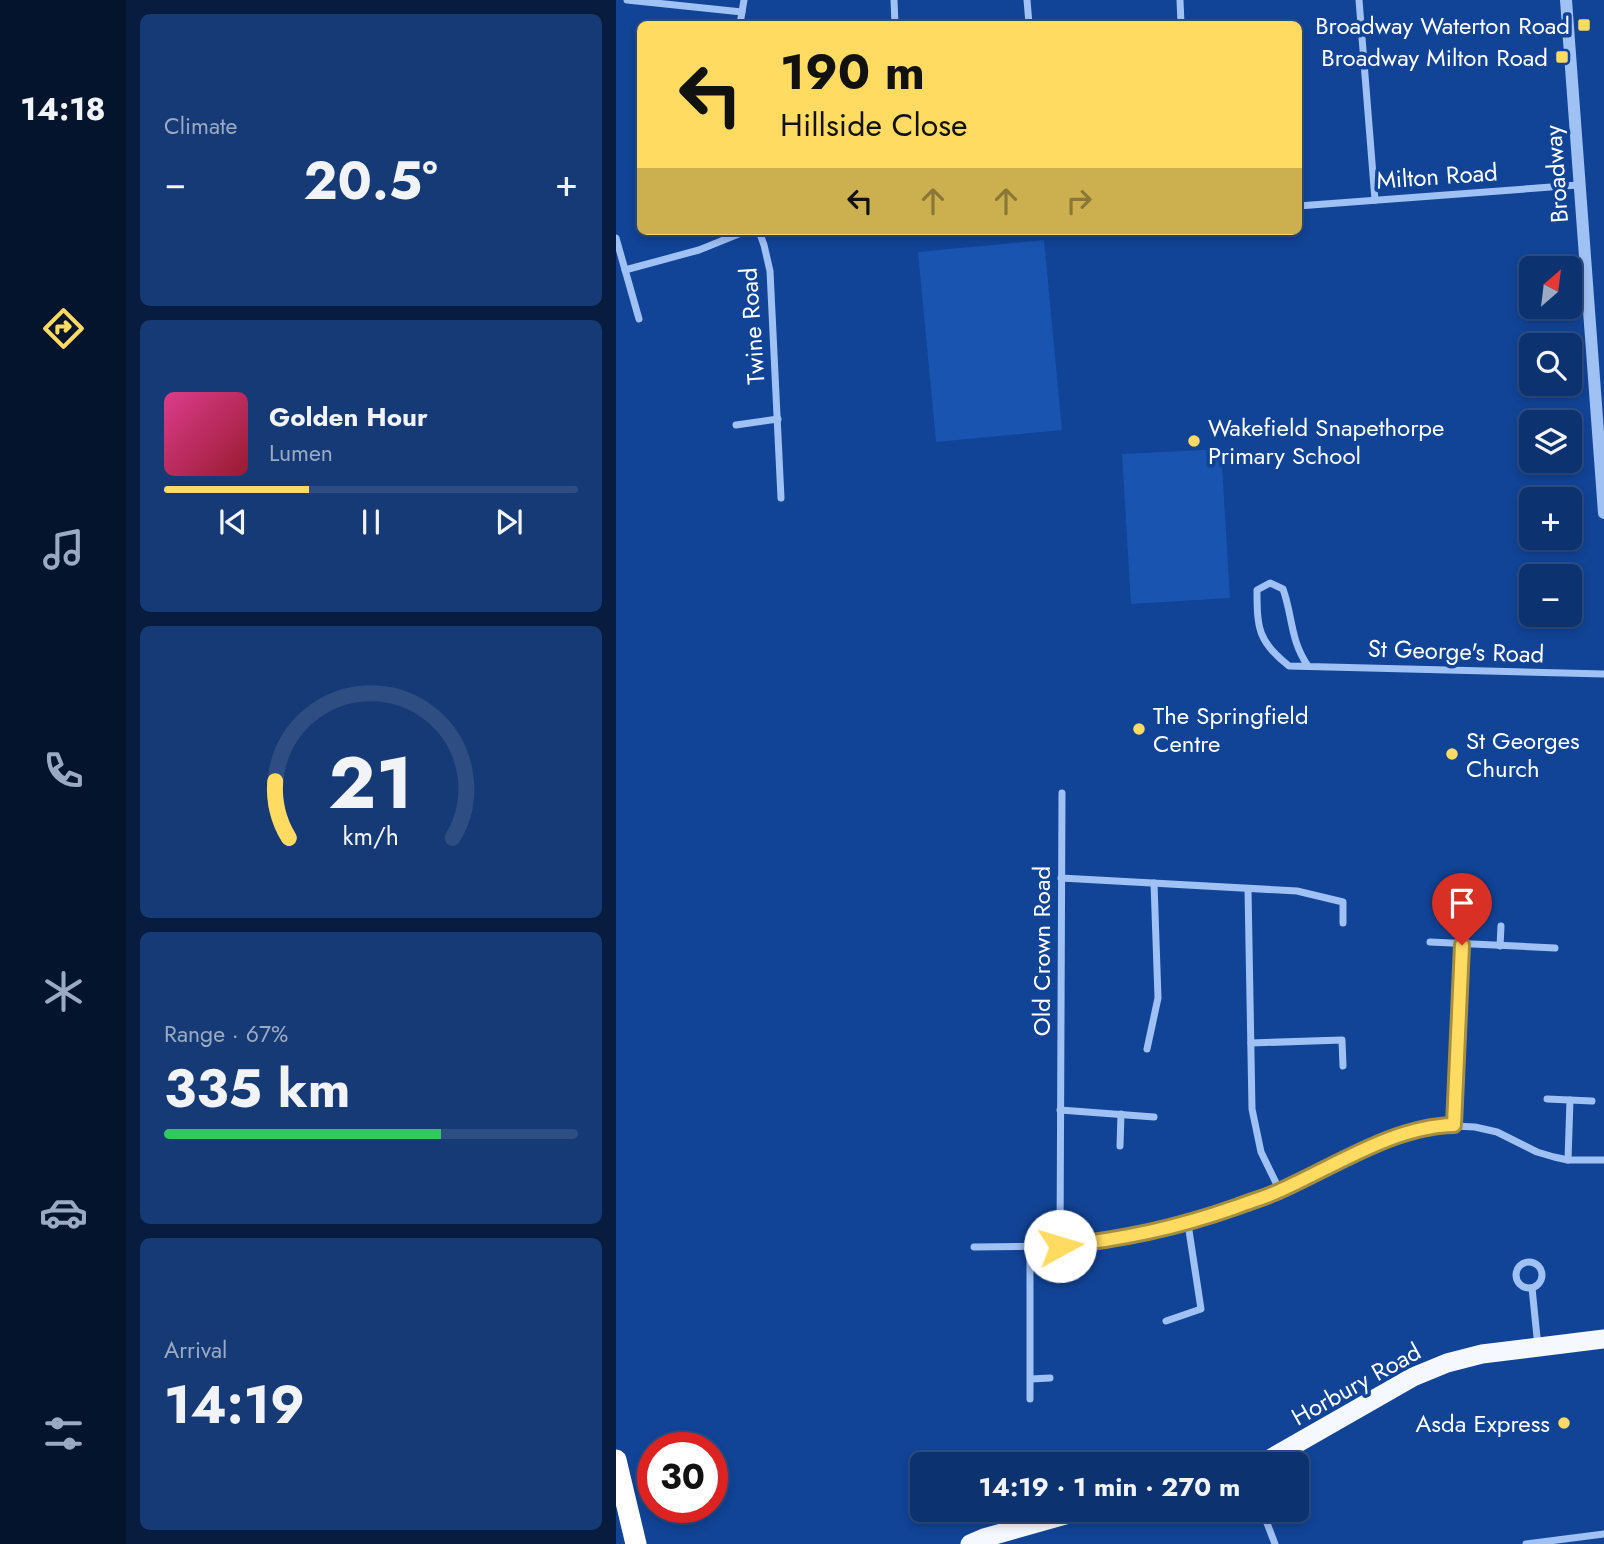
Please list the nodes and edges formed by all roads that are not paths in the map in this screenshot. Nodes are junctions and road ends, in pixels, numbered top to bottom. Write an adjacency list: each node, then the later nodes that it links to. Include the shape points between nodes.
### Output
1 (626, 0): 8 (street)
2 (744, 0): 8 (street)
3 (894, 0): 10 (street)
4 (1027, 0): 11 (street)
5 (1180, 0): 12 (street)
6 (1359, 0): 14 (street)
7 (1566, 0): 13 (street, Broadway)
8 (742, 12): 9 (street)
9 (740, 21)
10 (895, 21)
11 (1028, 21)
12 (1181, 21)
13 (1578, 185): 14 (street, Milton Road); 23 (street, Broadway)
14 (1375, 200): 15 (street, Milton Road)
15 (1302, 206)
16 (736, 235): 19 (street)
17 (760, 235): 21 (street, Twine Road, via 770,271)
18 (616, 238): 19 (street)
19 (625, 270): 20 (street)
20 (639, 319)
21 (778, 419): 22 (street, Twine Road); 24 (street, Twine Road)
22 (736, 425)
23 (1602, 465): 25 (street, Broadway)
24 (781, 498)
25 (1604, 513)
26 (1308, 666): 26 (street, St George's Road, via 1289,666 1271,652 1261,634 1257,590 1270,583 1283,589 1298,652); 27 (street, St George's Road)
27 (1604, 674)
28 (1062, 793): 29 (street, Old Crown Road)
29 (1060, 878): 30 (street); 44 (street, Old Crown Road)
30 (1154, 883): 31 (street); 39 (street, via 1158,998)
31 (1248, 889): 32 (street, via 1297,891 1343,902); 38 (street)
32 (1343, 923)
33 (1501, 926): 36 (street)
34 (1430, 942): 35 (street)
35 (1462, 945): 36 (street); 47 (street)
36 (1500, 946): 37 (street)
37 (1555, 948)
38 (1251, 1043): 40 (street, via 1342,1040); 51 (street, via 1252,1109 1261,1152)
39 (1147, 1049)
40 (1343, 1066)
41 (1547, 1099): 42 (street)
42 (1570, 1100): 43 (street); 49 (street)
43 (1592, 1101)
44 (1060, 1110): 45 (street); 53 (street, Old Crown Road)
45 (1121, 1114): 46 (street); 48 (street)
46 (1154, 1117)
47 (1454, 1125): 49 (street, via 1497,1132 1537,1152); 51 (street, via 1414,1131)
48 (1121, 1146)
49 (1568, 1160): 50 (street)
50 (1604, 1160)
51 (1280, 1191): 52 (street)
52 (1188, 1223): 53 (street, via 1139,1236); 57 (street, via 1201,1309)
53 (1060, 1246): 55 (street)
54 (974, 1247): 55 (street)
55 (1030, 1247): 61 (street)
56 (1532, 1288): 59 (street)
57 (1166, 1321)
58 (1604, 1339): 59 (highway, Horbury Road)
59 (1538, 1347): 63 (highway, Horbury Road, via 1447,1363 1413,1377)
60 (1050, 1378): 61 (street)
61 (1031, 1379): 62 (street)
62 (1030, 1399)
63 (1282, 1452)
64 (616, 1460): 68 (highway)
65 (1041, 1522): 69 (highway)
66 (1267, 1522): 70 (street)
67 (1604, 1534): 71 (street)
68 (636, 1544)
69 (970, 1544)
70 (1275, 1544)
71 (1526, 1544)

